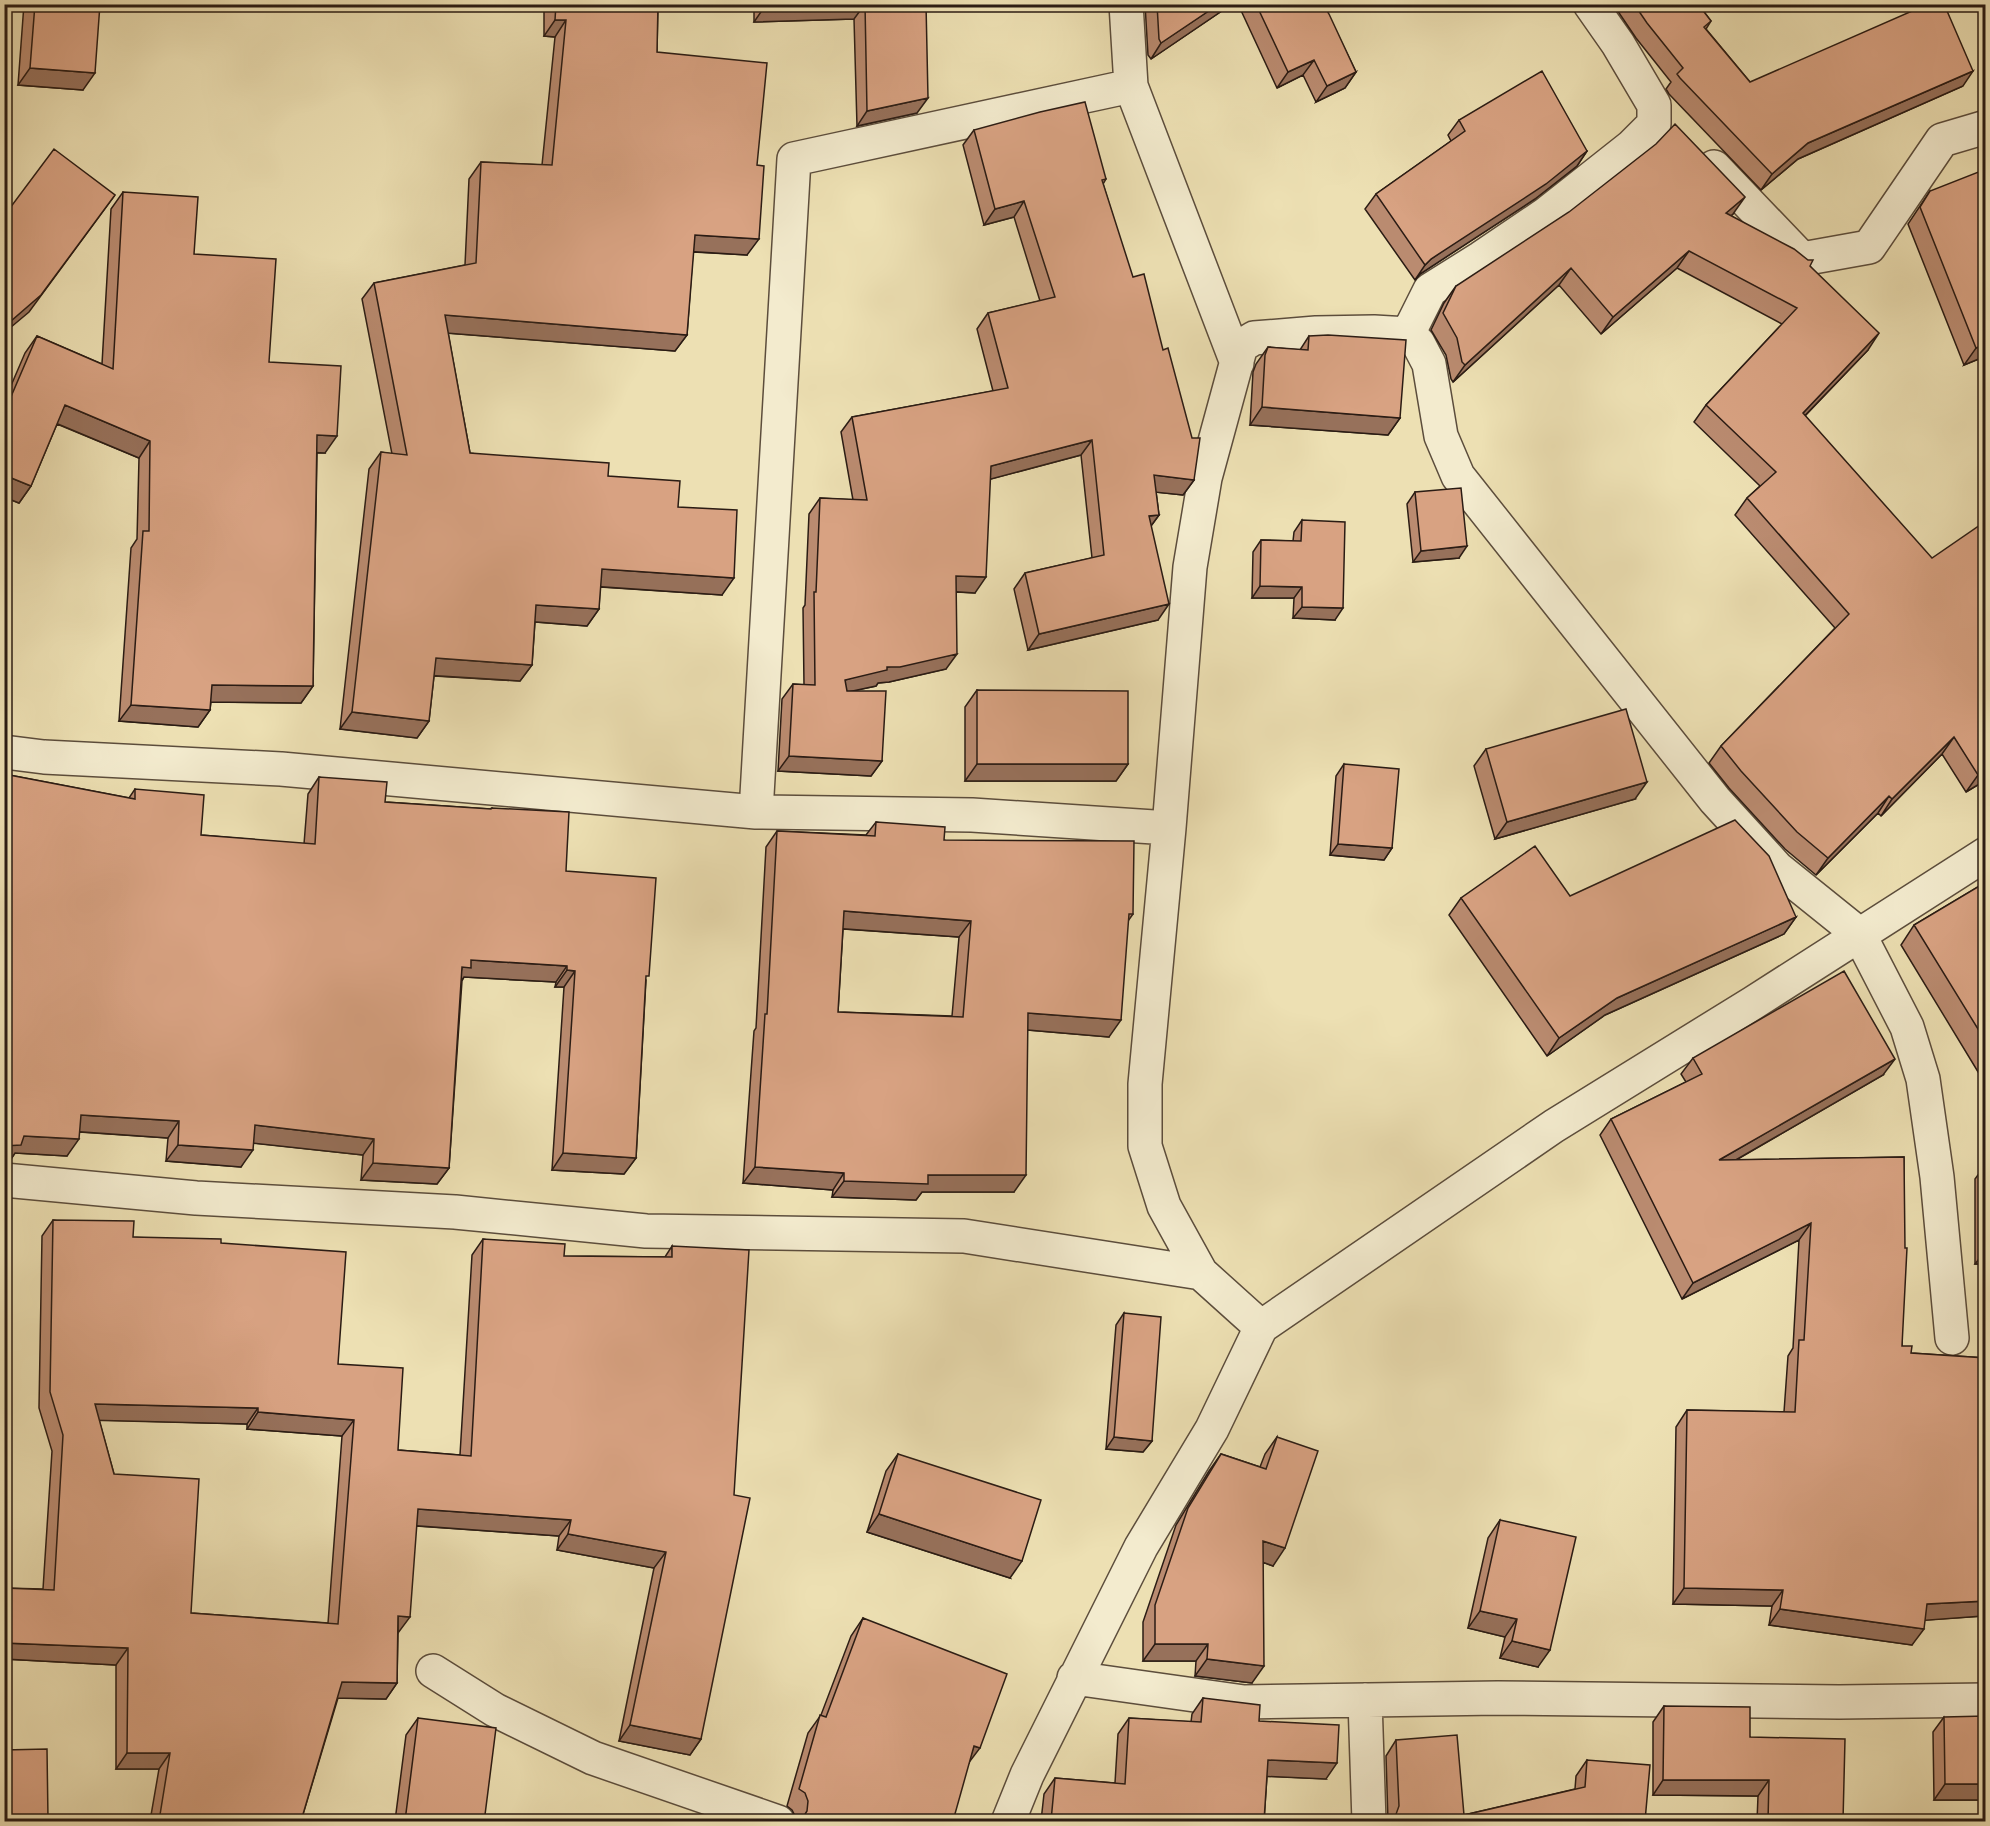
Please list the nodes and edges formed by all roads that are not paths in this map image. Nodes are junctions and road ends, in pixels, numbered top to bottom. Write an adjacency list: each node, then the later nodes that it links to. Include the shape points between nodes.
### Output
1 (1126, 4): 3 (street)
2 (1590, 4): 4 (street)
3 (1131, 86): 7 (street); 9 (street, via 794,159)
4 (1654, 105): 5 (street, via 1802,259 1869,247 1942,140); 6 (street, via 1654,124 1632,146 1546,214 1430,290)
5 (1986, 126)
6 (1408, 334): 7 (street, via 1316,333 1254,338 1241,346); 12 (street, via 1418,343 1429,364 1441,436 1458,476 1715,800 1777,867)
7 (1237, 363): 10 (street, via 1206,478 1190,567)
8 (4, 752): 9 (street, via 281,769)
9 (756, 812): 10 (street, via 972,816)
10 (1169, 828): 14 (street, via 1145,1084 1145,1146 1164,1206)
11 (1986, 854): 12 (street)
12 (1859, 934): 15 (street, via 1554,1126); 16 (street, via 1907,1027 1923,1079 1937,1177)
13 (4, 1180): 14 (street, via 196,1198 455,1212 646,1231 964,1236)
14 (1201, 1273): 15 (street)
15 (1261, 1327): 18 (street, via 1212,1430 1141,1547)
16 (1952, 1338)
17 (433, 1671): 21 (street, via 495,1710 592,1758)
18 (1074, 1678): 19 (street, via 1244,1702); 22 (street)
19 (1365, 1700): 20 (street); 23 (street)
20 (1986, 1700)
21 (777, 1821)
22 (1008, 1821)
23 (1369, 1821)

